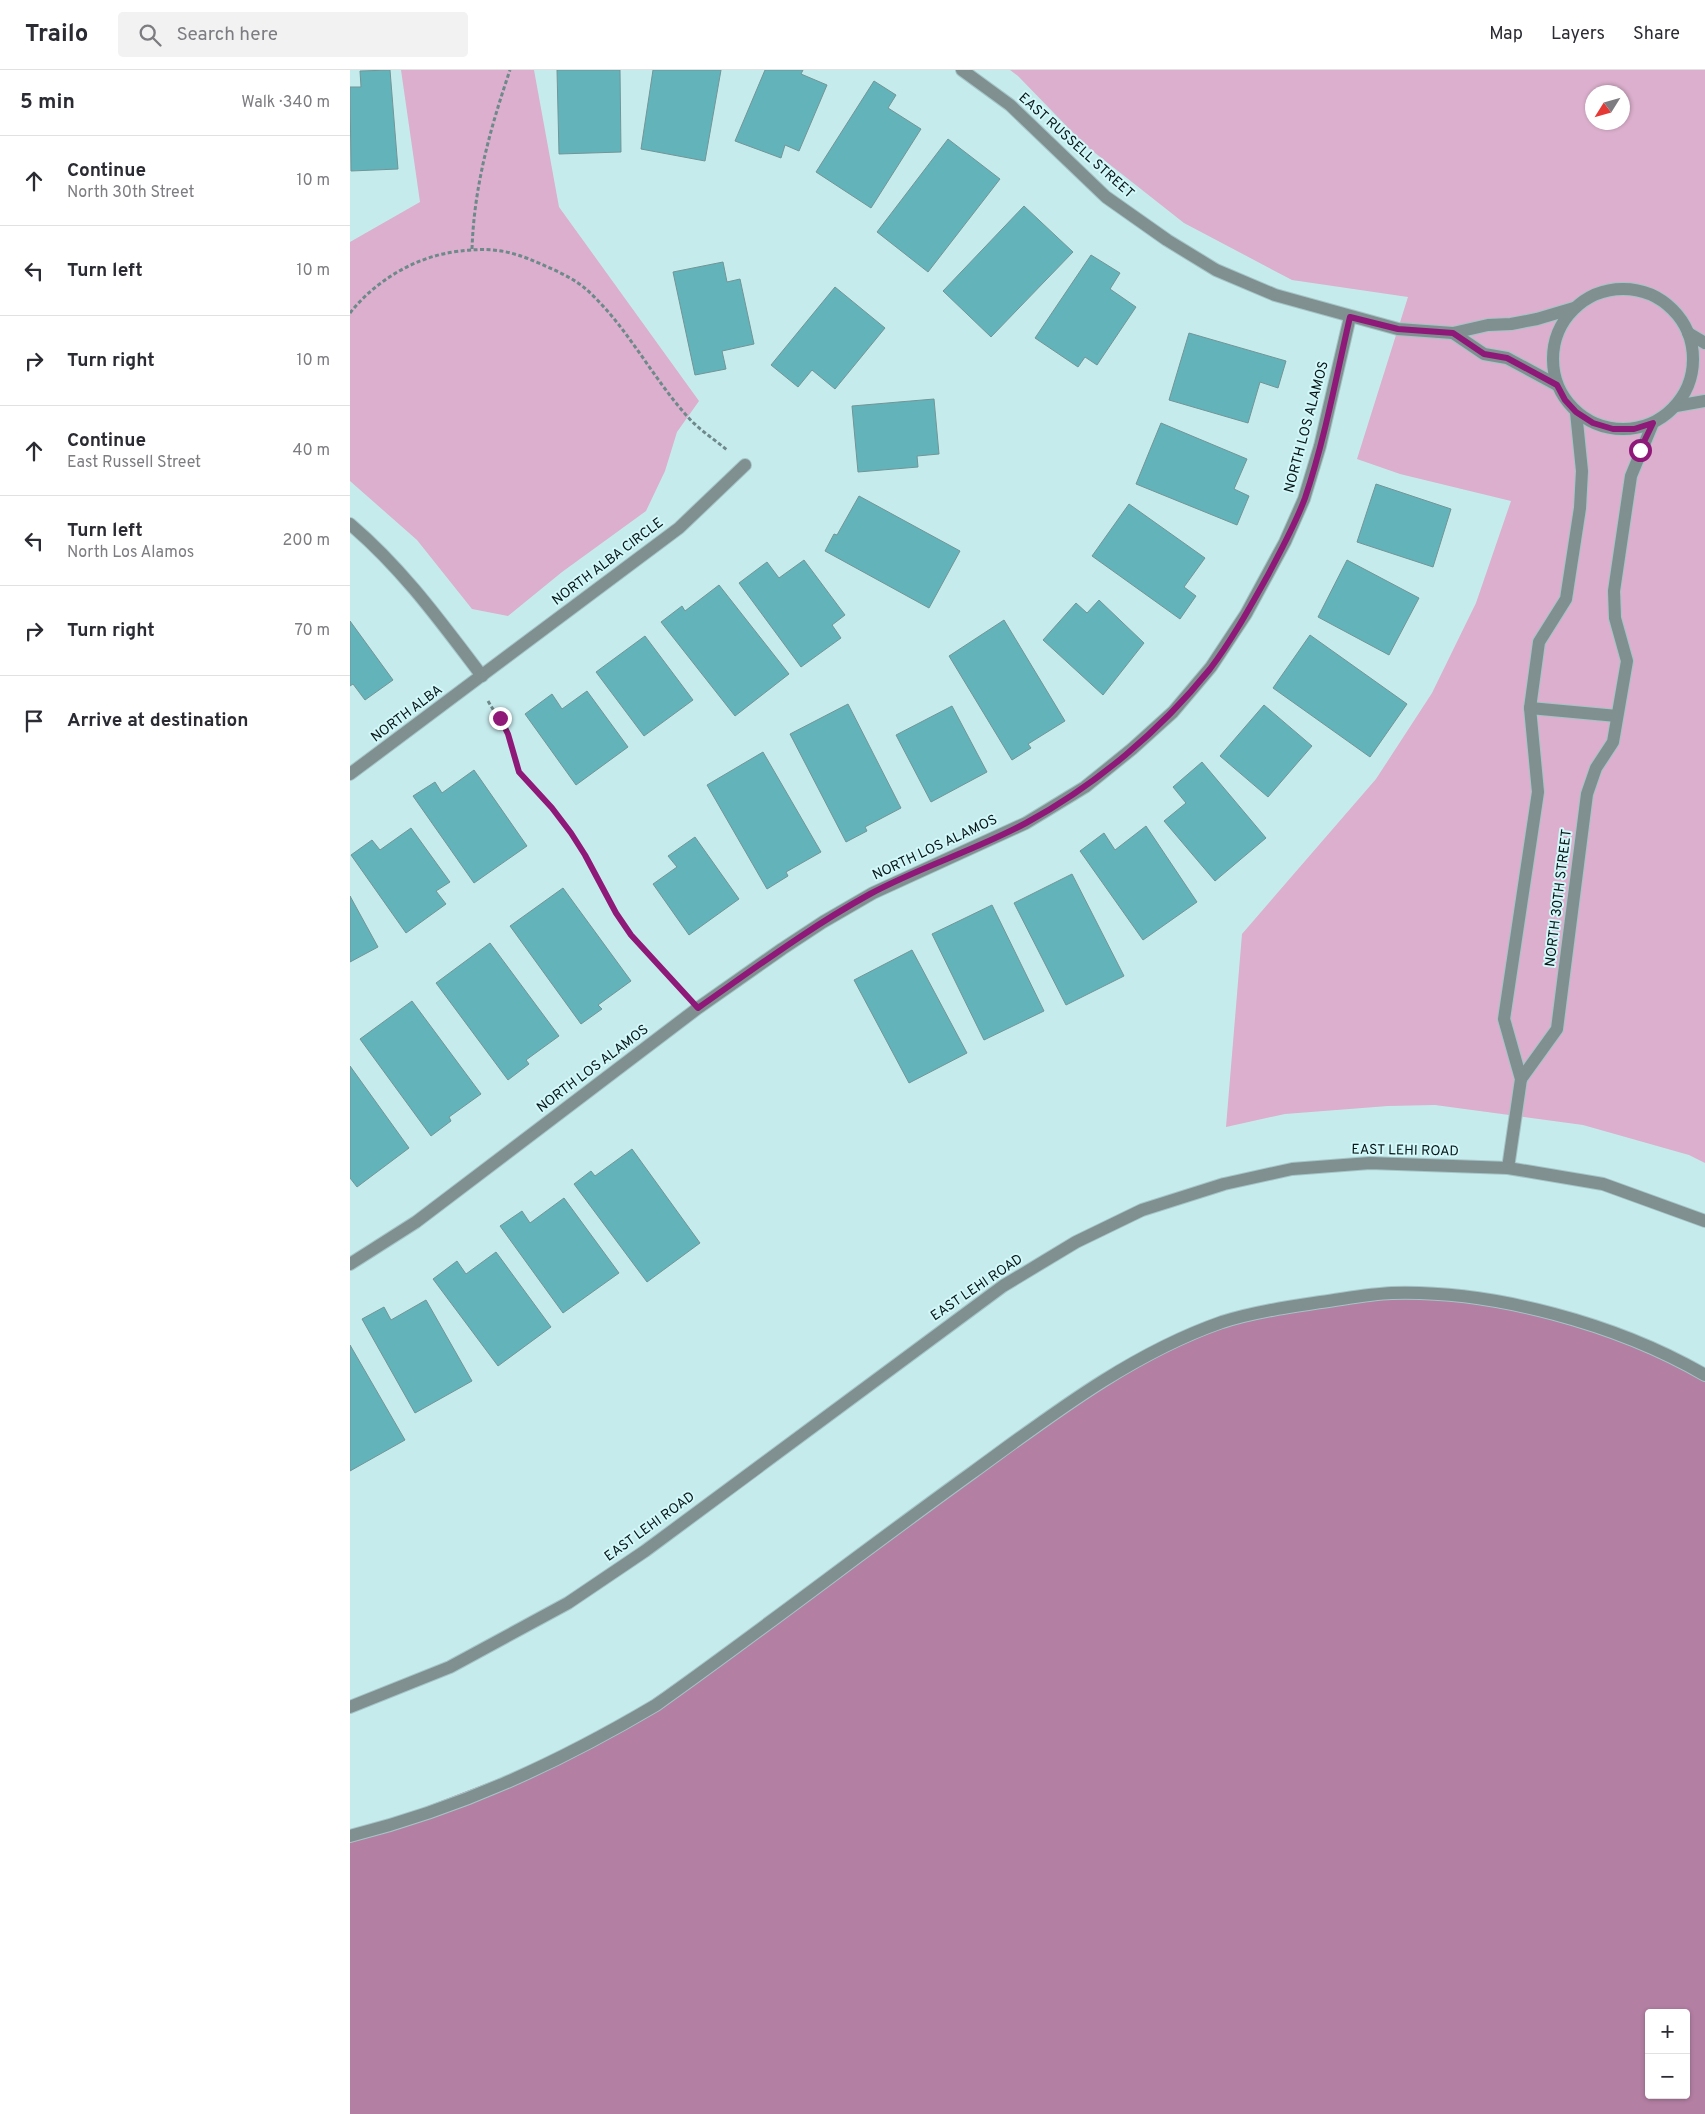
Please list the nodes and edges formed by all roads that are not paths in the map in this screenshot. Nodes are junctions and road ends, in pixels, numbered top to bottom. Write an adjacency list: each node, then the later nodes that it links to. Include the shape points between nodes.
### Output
1 (962, 70): 3 (street, EAST RUSSELL STREET, via 1010,106 1106,197 1167,240 1224,273 1275,294)
2 (1574, 308): 4 (street, EAST RUSSELL STREET, via 1537,320 1488,325); 5 (street, via 1592,295 1614,289 1637,290 1658,299 1676,313); 7 (street, via 1561,325 1554,344 1552,364)
3 (1350, 317): 4 (street, EAST RUSSELL STREET, via 1398,329); 21 (street, NORTH LOS ALAMOS, via 1320,446 1304,499 1286,542 1211,668 1172,712 1085,787 1026,823 872,893 823,922 698,1008 416,1222)
4 (1453, 333): 7 (street, EAST RUSSELL STREET, via 1484,354 1507,358)
5 (1688, 333): 6 (street); 9 (street, via 1693,352 1692,371 1687,390)
6 (1705, 343)
7 (1557, 385): 10 (street)
8 (1705, 401): 9 (street)
9 (1676, 406): 11 (street)
10 (1576, 412): 11 (street, via 1593,423 1613,429 1634,429); 15 (street, NORTH 30TH STREET, via 1582,471 1580,508 1566,599 1539,642)
11 (1653, 423): 16 (street, NORTH 30TH STREET, via 1632,476 1614,591 1615,618 1627,661)
12 (745, 465): 14 (street, NORTH ALBA CIRCLE, via 679,528)
13 (350, 524): 14 (street, via 416,590)
14 (479, 678): 17 (street, NORTH ALBA)
15 (1530, 708): 16 (street); 18 (street, NORTH 30TH STREET, via 1538,792 1504,1019)
16 (1617, 716): 18 (street, NORTH 30TH STREET, via 1613,742 1596,768 1587,794 1557,1029)
17 (350, 774)
18 (1520, 1079): 19 (street, NORTH 30TH STREET)
19 (1508, 1168): 20 (street, EAST LEHI ROAD, via 1603,1184); 23 (street, EAST LEHI ROAD, via 1370,1163 1292,1169 1224,1184 1142,1210 1076,1242 1003,1286 645,1551 568,1603 450,1667)
20 (1705, 1221)
21 (350, 1264)
22 (1705, 1375): 24 (street, via 1610,1331 1541,1311 1460,1296 1391,1293 1296,1306 1223,1322 1169,1345 1114,1375 1036,1427 656,1705 590,1744 529,1774 454,1804)
23 (350, 1706)
24 (350, 1836)

